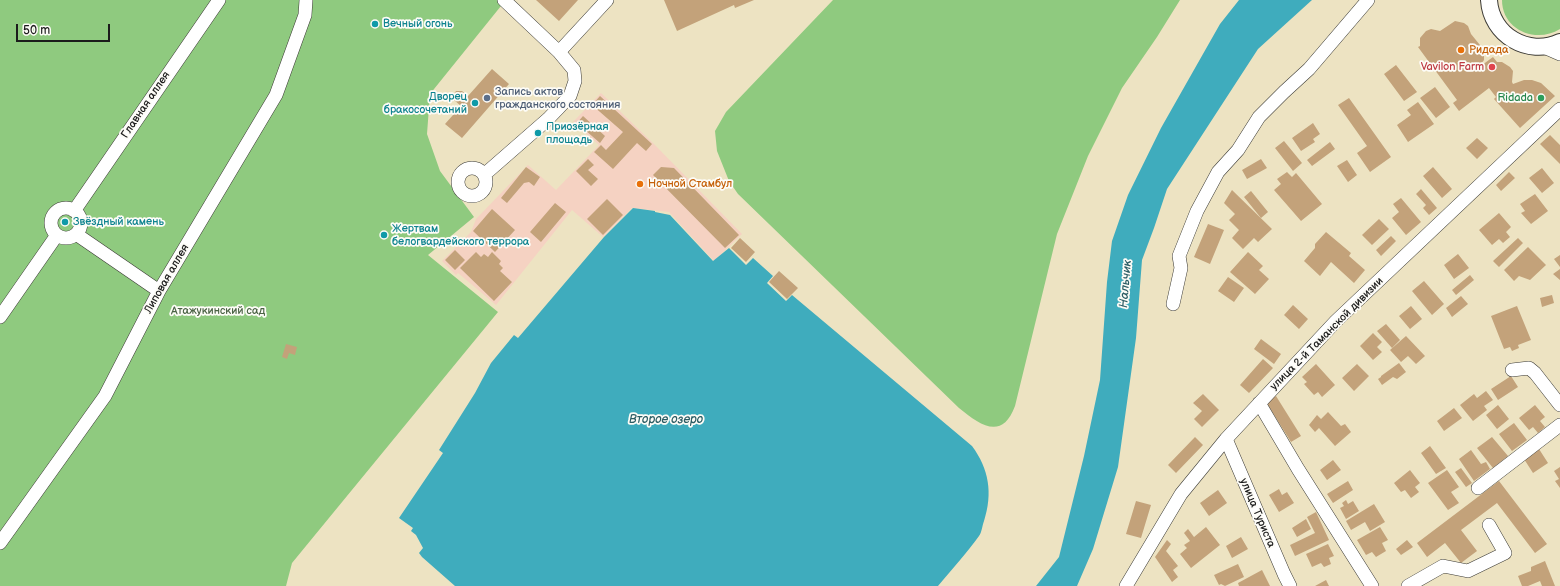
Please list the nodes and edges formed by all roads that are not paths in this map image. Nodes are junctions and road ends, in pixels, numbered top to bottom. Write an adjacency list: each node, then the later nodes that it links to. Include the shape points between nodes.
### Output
1 (219, 0): 13 (street, Главная аллея)
2 (306, 0): 16 (street, Липовая аллея, via 305,15 276,95)
3 (504, 0): 9 (street)
4 (607, 0): 9 (street)
5 (1368, 0): 17 (street, via 1309,69 1259,117 1238,150 1218,172 1197,211 1179,256 1181,268)
6 (1489, 0): 8 (main road, via 1495,22 1504,34 1530,47)
7 (1560, 42): 8 (main road)
8 (1544, 47): 10 (street)
9 (559, 52): 12 (street, via 574,70 575,80 570,96 548,119)
10 (1560, 54)
11 (1560, 109): 20 (street, улица 2-й Таманской дивизии, via 1336,321)
12 (484, 174)
13 (74, 210): 14 (street, via 81,222); 15 (street, via 61,209 54,214 51,222)
14 (76, 234): 15 (street, via 67,237); 16 (street)
15 (57, 235): 18 (street)
16 (159, 291): 26 (street, Липовая аллея, via 105,396)
17 (1173, 304)
18 (0, 317)
19 (1512, 370): 21 (street, via 1529,368)
20 (1259, 403): 23 (street, улица 2-й Таманской дивизии); 29 (street)
21 (1560, 405)
22 (1560, 425): 24 (street)
23 (1226, 439): 27 (street, улица 2-й Таманской дивизии, via 1181,494); 28 (street, улица Туриста)
24 (1478, 488)
25 (1489, 525): 30 (street, via 1505,553 1468,571 1443,566)
26 (0, 543)
27 (1126, 586)
28 (1290, 586)
29 (1372, 586)
30 (1408, 586)

